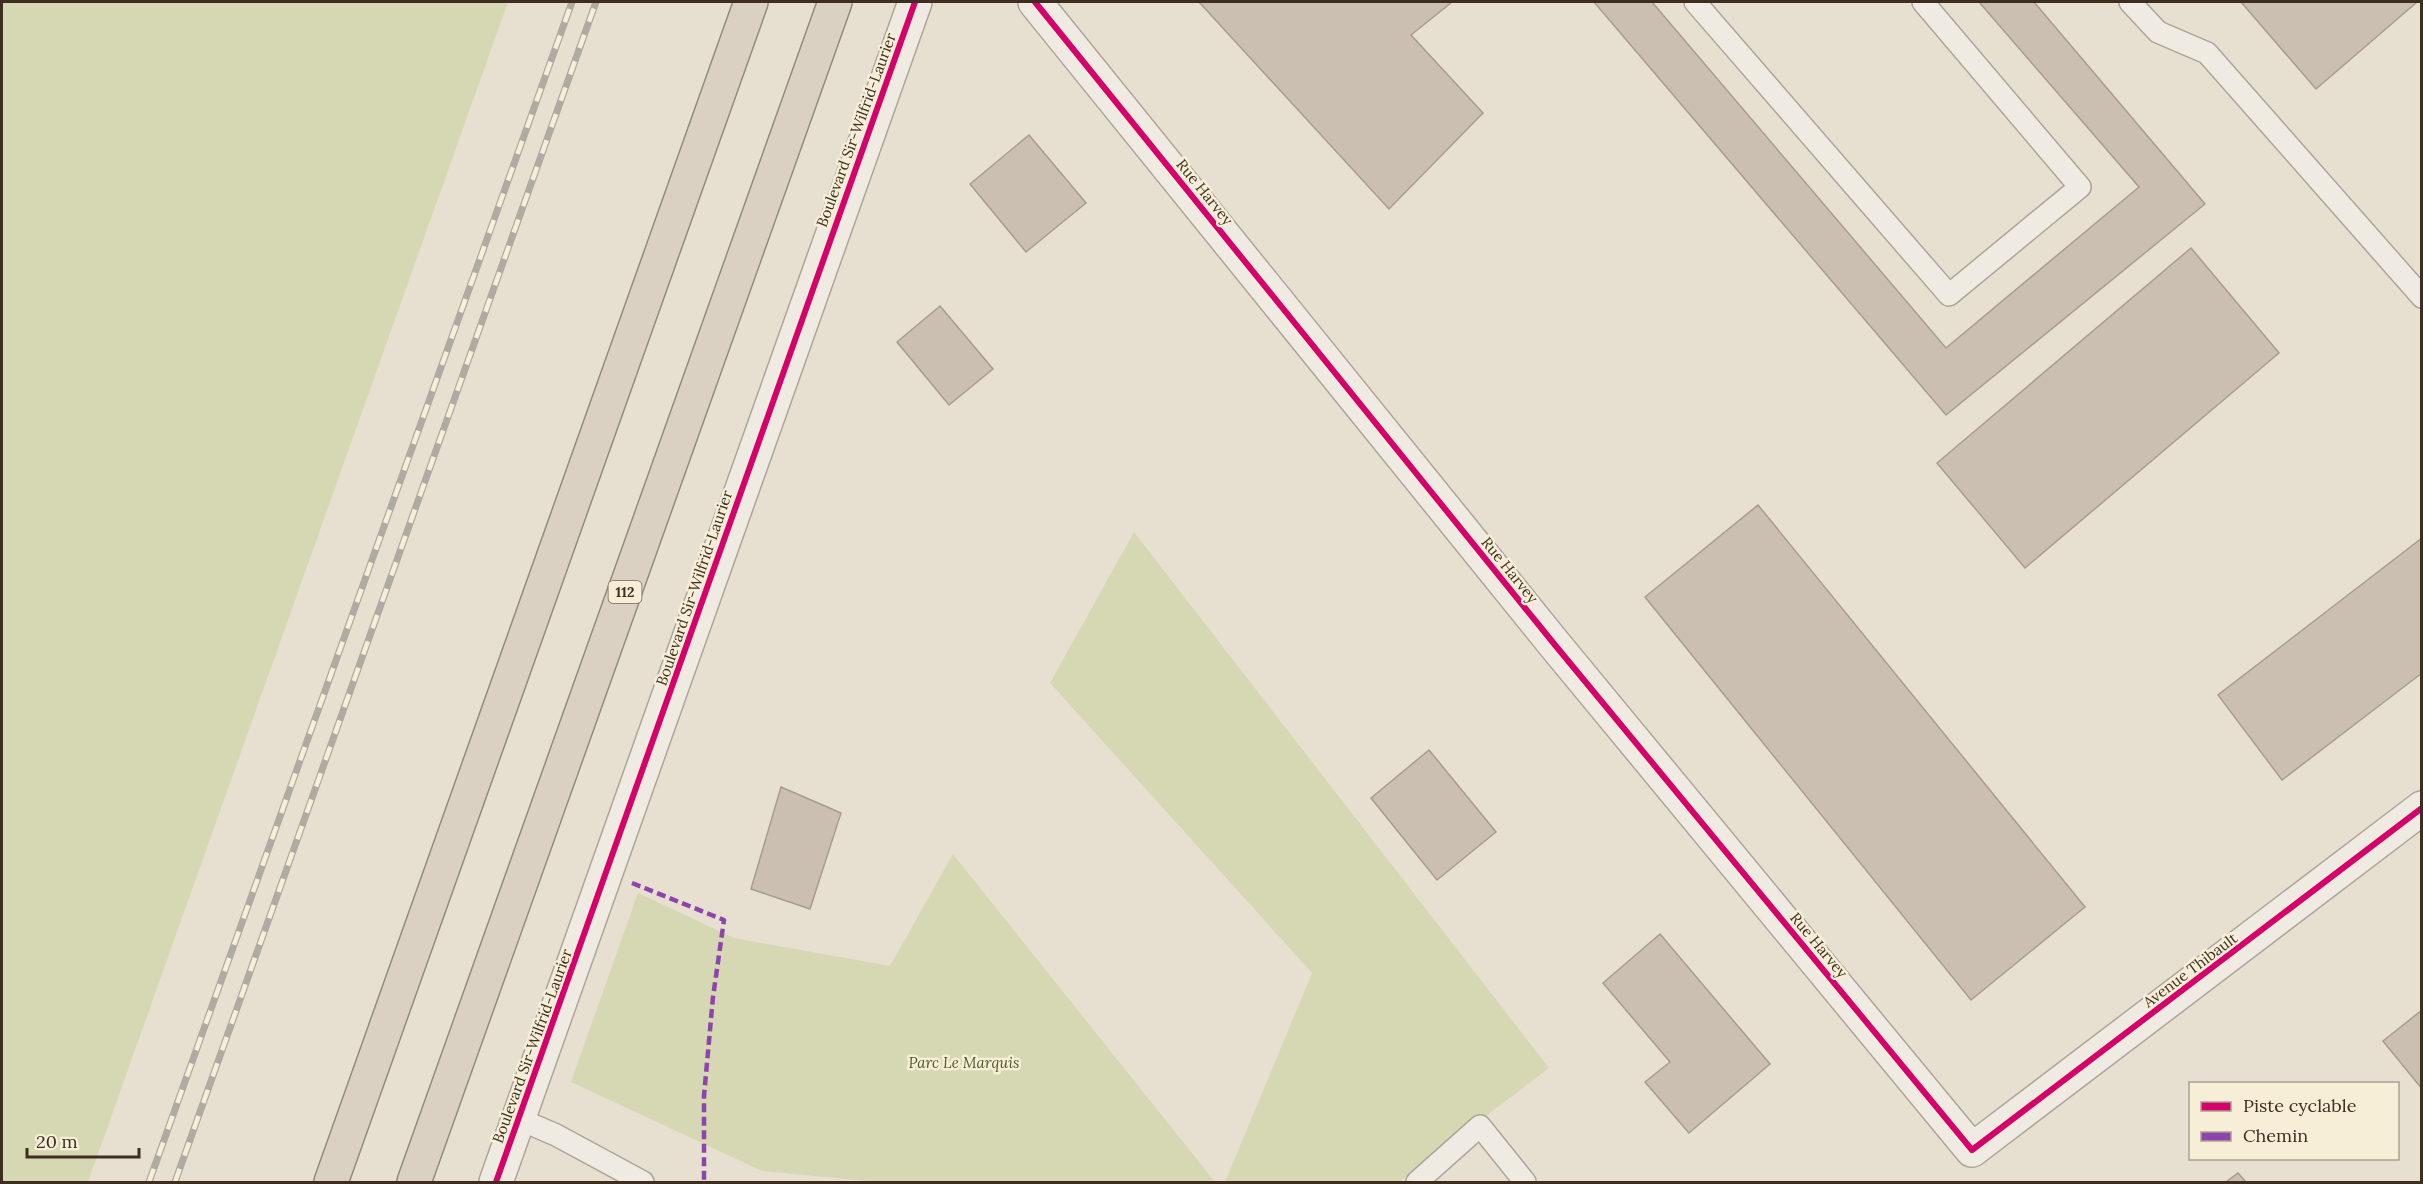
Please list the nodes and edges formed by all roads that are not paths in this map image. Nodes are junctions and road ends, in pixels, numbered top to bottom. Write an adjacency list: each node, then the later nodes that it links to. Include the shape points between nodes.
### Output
1 (751, 2): 12 (highway)
2 (835, 2): 13 (highway, 112)
3 (915, 2): 10 (street, Boulevard Sir-Wilfrid-Laurier)
4 (1035, 2): 11 (street, Rue Harvey, via 1555,645)
5 (1695, 2): 6 (lane, via 1949,295 2080,187)
6 (1923, 2)
7 (2130, 2): 8 (lane, via 2158,32 2207,53)
8 (2421, 297)
9 (2421, 808): 11 (street, Avenue Thibault)
10 (519, 1119): 14 (street, Boulevard Sir-Wilfrid-Laurier); 15 (lane)
11 (1972, 1150)
12 (331, 1182)
13 (414, 1182)
14 (496, 1182)
15 (642, 1182)
16 (1417, 1182): 17 (lane, via 1480,1126)
17 (1525, 1182)

